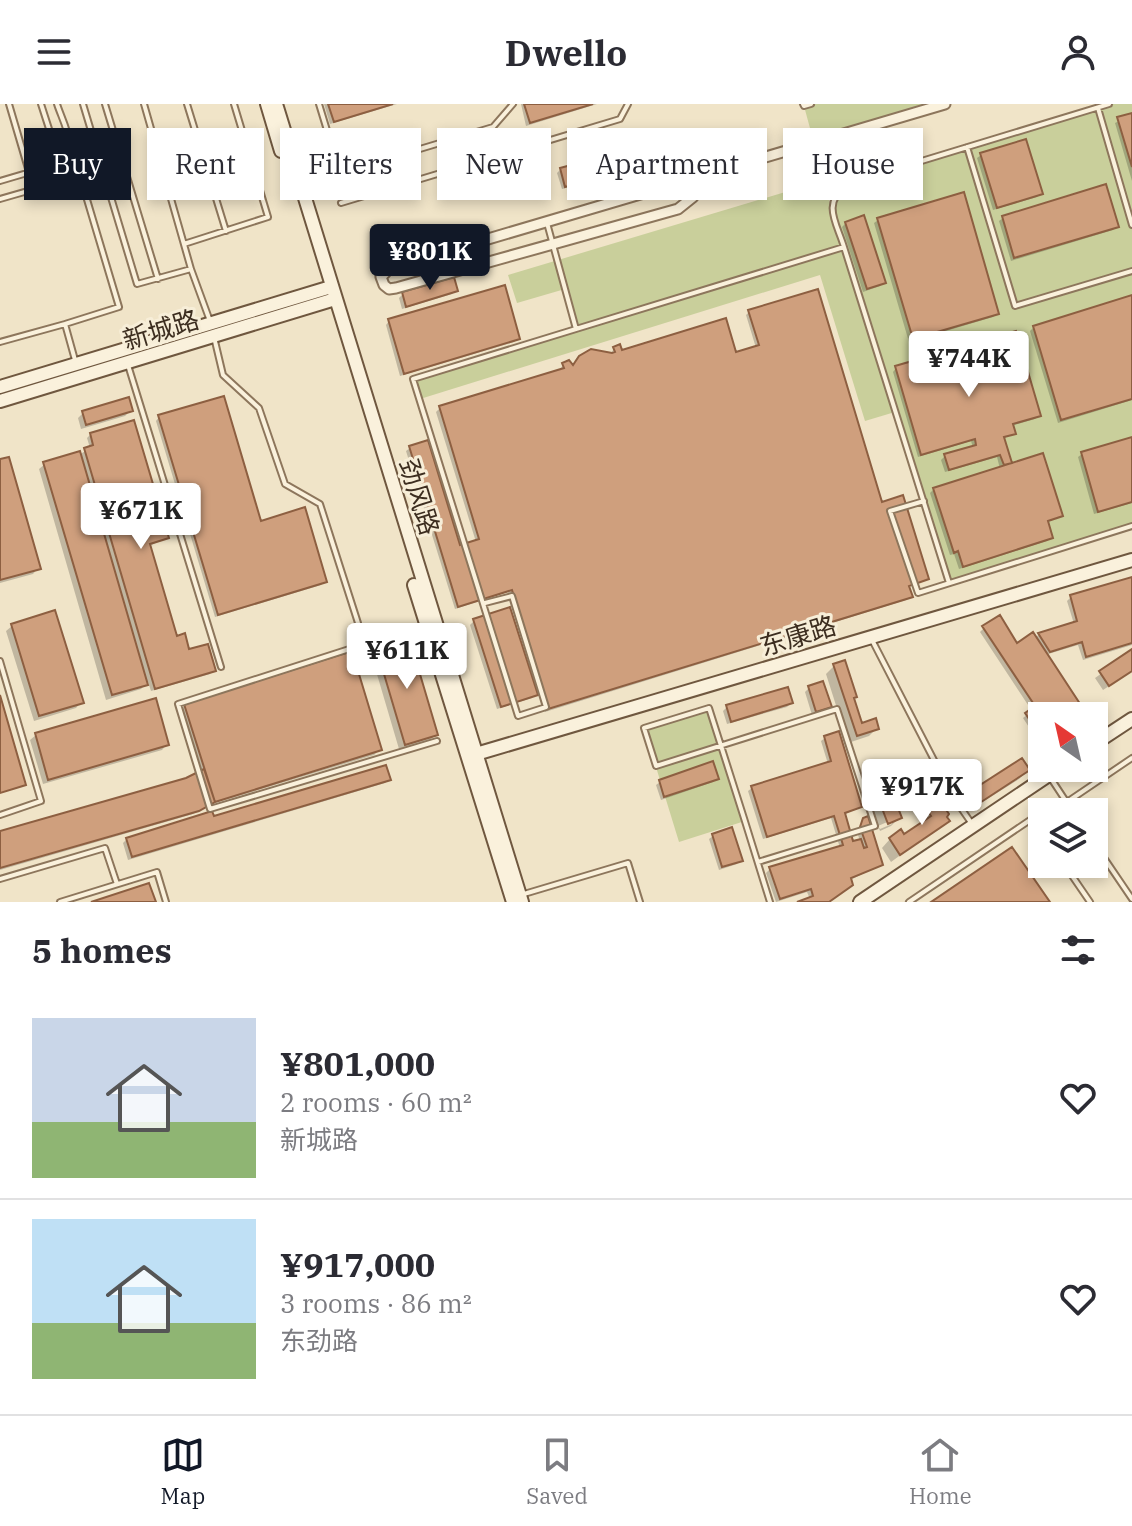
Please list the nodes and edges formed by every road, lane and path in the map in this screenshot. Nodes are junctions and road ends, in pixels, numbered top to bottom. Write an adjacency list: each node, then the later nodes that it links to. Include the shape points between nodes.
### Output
1 (9, 104): 22 (lane)
2 (41, 104): 19 (lane)
3 (57, 104): 20 (lane)
4 (83, 104): 40 (lane, via 137,284)
5 (105, 104): 40 (lane)
6 (144, 104): 35 (lane)
7 (187, 104): 34 (lane)
8 (234, 104): 34 (lane, via 268,217)
9 (267, 104): 41 (street, 劲风路)
10 (276, 104): 41 (street, 劲风路)
11 (319, 104): 12 (lane, via 340,173 493,127)
12 (513, 104)
13 (628, 104): 31 (lane, via 620,119)
14 (803, 104): 15 (lane)
15 (811, 104)
16 (945, 104): 23 (street)
17 (1109, 104): 18 (lane)
18 (1098, 108): 21 (lane); 33 (lane)
19 (49, 128)
20 (65, 128)
21 (967, 147): 37 (lane, via 846,184 831,206); 39 (lane, via 1015,306)
22 (24, 155)
23 (767, 155)
24 (24, 174): 25 (lane)
25 (0, 181)
26 (24, 192): 27 (lane)
27 (0, 199)
28 (87, 200): 42 (lane, via 119,307)
29 (620, 200): 32 (street)
30 (689, 200): 36 (street, via 678,209)
31 (341, 203)
32 (547, 223): 36 (lane); 36 (street, via 390,268 381,277 389,289 396,288)
33 (1132, 225)
34 (226, 231): 35 (lane)
35 (184, 244): 38 (lane)
36 (552, 244): 43 (lane)
37 (844, 247): 43 (lane); 50 (lane)
38 (191, 269): 40 (lane); 44 (lane)
39 (1132, 271)
40 (158, 279)
41 (329, 294): 44 (street, 新城路); 56 (street, 劲风路)
42 (65, 324): 45 (lane); 47 (lane)
43 (576, 329): 54 (lane, via 413,379)
44 (212, 330): 46 (street, 新城路); 55 (lane, via 223,375 259,408 285,484 320,504)
45 (0, 342)
46 (126, 357): 47 (street, 新城路); 49 (street, 新城路); 59 (lane)
47 (76, 365): 48 (street, 新城路)
48 (0, 387)
49 (0, 401)
50 (924, 501): 53 (lane); 53 (lane, via 890,511 918,593)
51 (1132, 526): 53 (lane)
52 (1132, 560): 57 (street, 东康路)
53 (949, 583)
54 (485, 603): 54 (lane, via 518,716 546,707 512,596)
55 (358, 623)
56 (430, 623): 62 (lane, via 178,704 210,809); 64 (street, 劲风路); 76 (street, 劲风路)
57 (871, 637): 64 (street, 东康路); 70 (lane)
58 (0, 661): 68 (lane, via 41,801)
59 (221, 667)
60 (1132, 719): 61 (street)
61 (1108, 735)
62 (437, 741)
63 (721, 746): 63 (lane, via 709,708 644,728 656,766); 71 (lane); 71 (lane, via 837,709 875,826)
64 (476, 754): 76 (street, 劲风路)
65 (1132, 758): 67 (lane)
66 (1039, 782): 70 (street)
67 (1073, 798)
68 (0, 815)
69 (1028, 821): 84 (lane)
70 (973, 826): 83 (street)
71 (758, 862): 82 (lane)
72 (1108, 864): 77 (lane)
73 (1074, 878): 85 (lane)
74 (0, 879): 75 (lane, via 105,848)
75 (117, 884): 78 (lane); 79 (lane, via 157,872)
76 (517, 899): 80 (lane); 81 (lane, via 628,863)
77 (1132, 899)
78 (60, 902)
79 (166, 902)
80 (499, 902)
81 (640, 902)
82 (770, 902)
83 (860, 902)
84 (909, 902)
85 (1090, 902)

